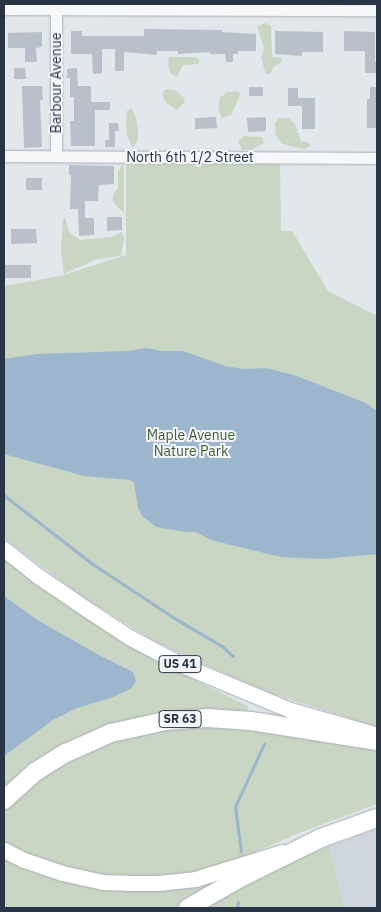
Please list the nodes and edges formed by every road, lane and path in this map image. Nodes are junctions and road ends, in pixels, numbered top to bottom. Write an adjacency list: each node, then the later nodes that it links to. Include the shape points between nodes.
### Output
1 (4, 9): 2 (street)
2 (56, 9): 3 (street); 5 (street, Barbour Avenue)
3 (377, 10)
4 (4, 156): 5 (street, North 6th 1/2 Street)
5 (56, 156): 6 (street, North 6th 1/2 Street)
6 (377, 158)
7 (4, 549): 8 (main road, US 41, via 69,598 129,637 180,664 290,710)
8 (377, 735)
9 (377, 741): 10 (highway, SR 63, via 224,719 151,723 111,733 66,753 35,772)
10 (4, 800)
11 (377, 818): 12 (highway)
12 (303, 847): 13 (main road, via 195,879 158,883 103,882 77,877 48,869); 14 (highway)
13 (4, 850)
14 (188, 908)

